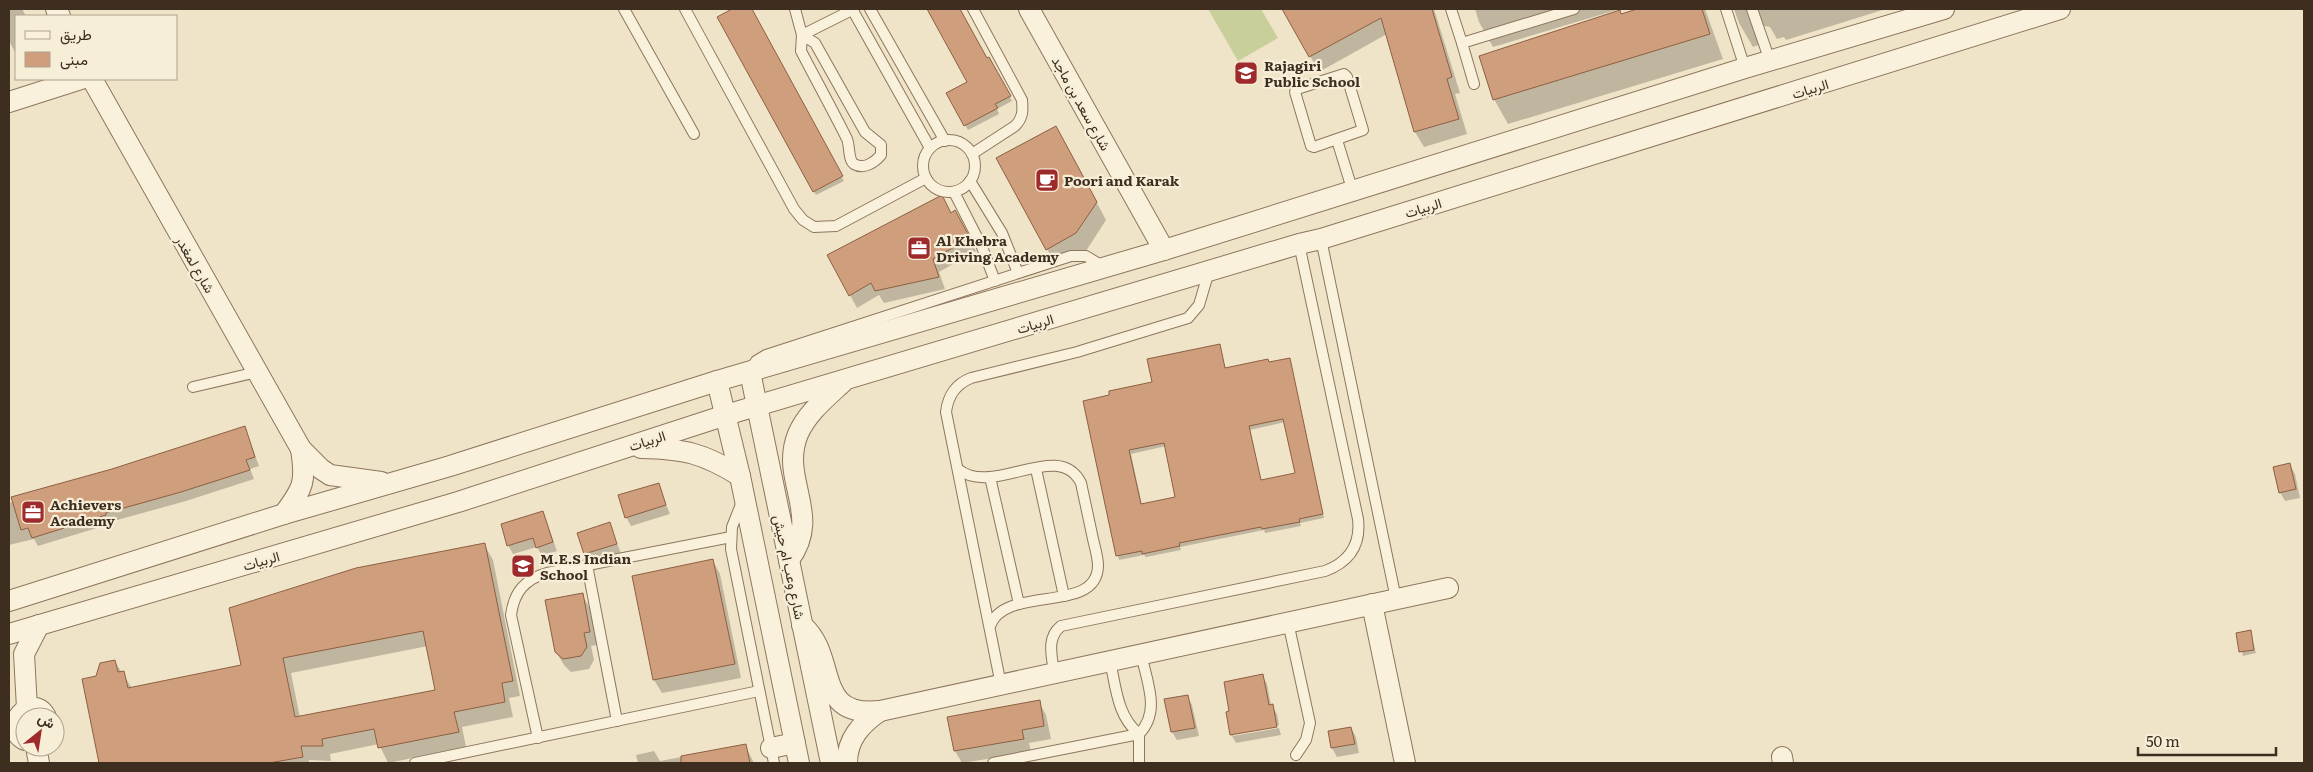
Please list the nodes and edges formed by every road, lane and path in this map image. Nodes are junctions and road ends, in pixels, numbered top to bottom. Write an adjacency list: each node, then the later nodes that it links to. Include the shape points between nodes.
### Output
1 (624, 9): 22 (lane)
2 (684, 9): 27 (lane, via 803,220 814,227 836,226)
3 (795, 9): 14 (lane)
4 (852, 9): 14 (lane); 25 (lane)
5 (870, 9): 24 (lane)
6 (973, 9): 26 (lane, via 1022,100 1024,111 1015,126)
7 (1029, 9): 33 (street, شارع سعد بن ماجد)
8 (1451, 9): 15 (lane)
9 (1574, 9): 15 (lane)
10 (1726, 9): 17 (lane)
11 (1752, 9): 16 (lane)
12 (1944, 9): 16 (street)
13 (2060, 9): 31 (street, الربيات)
14 (802, 34): 14 (lane, via 801,50 848,142 851,160 863,166 876,161 882,155 881,145 864,132 815,43)
15 (1462, 43): 20 (lane)
16 (1770, 62): 17 (street)
17 (1745, 68): 30 (street)
18 (78, 80): 21 (street)
19 (93, 80): 38 (street, شارع لمغدر)
20 (1474, 84)
21 (10, 100)
22 (694, 134)
23 (1337, 140): 23 (lane, via 1311,146 1295,92 1344,74 1363,130); 30 (lane)
24 (944, 141): 25 (lane); 26 (lane, via 960,143)
25 (930, 148): 27 (lane, via 923,162)
26 (972, 154): 28 (lane, via 975,168)
27 (926, 178): 29 (lane, via 938,189)
28 (970, 182): 29 (lane); 36 (lane, via 1002,233)
29 (954, 192): 37 (lane)
30 (1353, 192): 33 (street)
31 (1321, 239): 32 (street, الربيات); 59 (lane)
32 (1299, 244): 35 (street, الربيات); 70 (lane, via 1358,520 1358,537 1351,554 1335,568 1325,571 1061,626 1050,641)
33 (1164, 250): 34 (street)
34 (1104, 268): 36 (lane, via 1093,259 1078,256); 39 (street)
35 (1209, 271): 40 (street, الربيات); 47 (lane, via 1197,310 1183,321 971,378 958,385 949,397 946,412)
36 (1018, 273): 37 (lane)
37 (995, 281): 39 (lane, via 766,355 756,361)
38 (257, 372): 42 (lane); 46 (street, شارع لمغدر)
39 (750, 372): 41 (street); 43 (street, شارع وعب ام حيش)
40 (844, 380): 43 (street, الربيات); 55 (street, via 808,417 797,436 793,463 803,522 800,542)
41 (717, 381): 44 (street); 51 (street)
42 (194, 387)
43 (757, 406): 44 (street, الربيات); 55 (street, شارع وعب ام حيش)
44 (726, 415): 45 (street, الربيات); 49 (street)
45 (624, 448): 49 (street, via 688,451 718,462); 64 (street, الربيات, via 458,502)
46 (301, 449): 51 (street, شارع لمغدر, via 330,474); 53 (street, شارع لمغدر, via 305,473 303,483)
47 (958, 469): 50 (lane, via 976,478); 66 (lane)
48 (1036, 469): 50 (lane); 58 (lane); 58 (lane, via 1054,465 1067,468 1081,483 1097,572 1083,590)
49 (740, 476): 52 (street)
50 (990, 477): 61 (lane)
51 (390, 483): 53 (street)
52 (744, 497): 54 (lane); 78 (street)
53 (284, 514): 60 (street)
54 (730, 537): 56 (lane); 72 (lane)
55 (789, 560): 65 (street, شارع وعب ام حيش)
56 (587, 565): 75 (lane); 77 (lane, via 547,572 529,580 512,605 513,625)
57 (1448, 588): 59 (street)
58 (1064, 596): 61 (lane)
59 (1396, 599): 62 (street)
60 (9, 601)
61 (1018, 604): 66 (lane, via 998,612)
62 (1372, 604): 63 (street); 87 (street)
63 (1288, 622): 68 (street); 79 (lane, via 1310,723 1306,740)
64 (39, 625): 67 (street, الربيات); 73 (street, via 24,654)
65 (802, 625): 74 (street, via 817,641 837,699 857,711); 83 (street, شارع وعب ام حيش)
66 (990, 626): 71 (lane)
67 (9, 634)
68 (1141, 654): 69 (street); 76 (lane, via 1152,712)
69 (1110, 661): 70 (street); 76 (lane, via 1120,708 1127,723)
70 (1054, 673): 71 (street)
71 (1001, 685): 74 (street)
72 (759, 691): 75 (lane); 80 (lane)
73 (27, 707)
74 (880, 711): 84 (street, via 854,735)
75 (617, 721): 77 (lane)
76 (1139, 734): 85 (lane); 86 (lane)
77 (538, 738): 81 (lane)
78 (795, 743): 80 (street); 82 (street)
79 (1296, 755)
80 (772, 756)
81 (415, 763)
82 (799, 763)
83 (831, 763)
84 (847, 763)
85 (993, 763)
86 (1139, 763)
87 (1404, 763)

